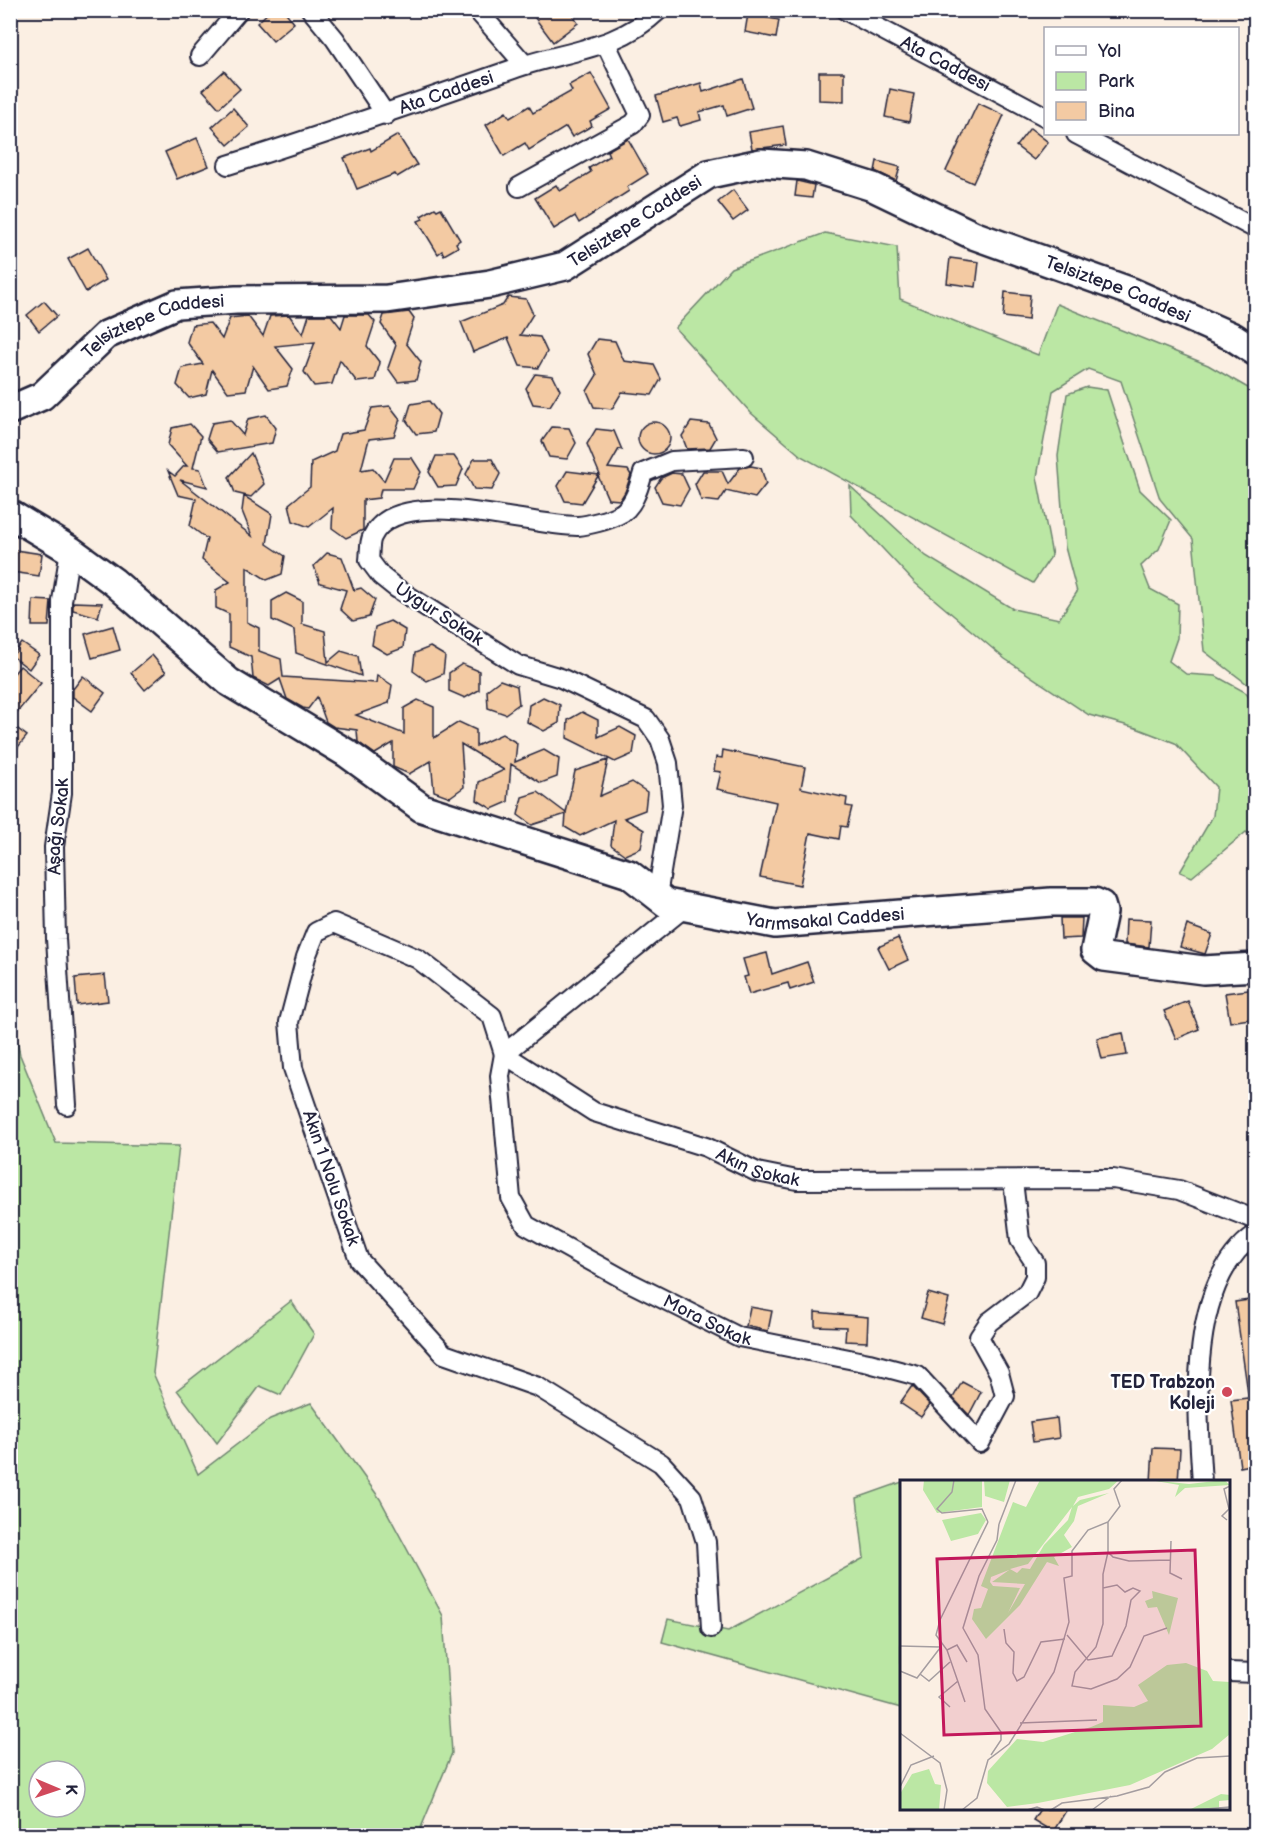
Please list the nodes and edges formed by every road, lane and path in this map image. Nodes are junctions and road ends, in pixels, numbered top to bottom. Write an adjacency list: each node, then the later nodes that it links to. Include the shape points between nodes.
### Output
1 (239, 10): 7 (street)
2 (311, 10): 9 (street)
3 (477, 10): 8 (street)
4 (659, 10): 6 (street, Ata Caddesi)
5 (845, 10): 10 (street, Ata Caddesi)
6 (606, 45): 8 (street, Ata Caddesi); 13 (street, via 640,115 633,124)
7 (200, 56)
8 (525, 65): 9 (street, Ata Caddesi)
9 (386, 115): 12 (street, Ata Caddesi)
10 (1044, 116)
11 (1078, 135): 14 (street)
12 (228, 165)
13 (519, 187)
14 (1256, 229)
15 (1256, 352): 16 (street, Telsiztepe Caddesi, via 1233,337 1132,292 973,235 873,187 806,166 761,163 709,174 565,266 490,284 387,299 177,304 106,335 42,396)
16 (10, 410)
17 (744, 457): 20 (street, Uygur Sokak, via 672,461 643,473 638,493 620,515 579,526 426,509 393,515 372,537 369,560 396,588 518,665 561,678 646,719 665,755 672,805)
18 (10, 514): 19 (street)
19 (70, 550): 20 (street, Yarımsakal Caddesi, via 114,582 228,682 348,754 422,808 629,874); 24 (street, Aşağı Sokak, via 62,600 62,793 54,847)
20 (657, 896): 21 (street, Yarımsakal Caddesi, via 666,903)
21 (685, 907): 22 (street, Yarımsakal Caddesi, via 775,924 1094,902 1101,905 1103,912 1095,950 1104,957 1203,970); 23 (street)
22 (1256, 967)
23 (504, 1054): 25 (street, Akın Sokak, via 594,1112 706,1147 757,1172 797,1180); 25 (street, Mora Sokak, via 500,1076 510,1198 526,1225 739,1337 918,1376 980,1443 1005,1396 999,1373 978,1337 989,1322 1027,1293 1035,1277 1035,1263 1020,1240); 29 (street, Akın 1 Nolu Sokak, via 492,1016 418,958 334,923 316,932 289,1022 293,1068 359,1260 444,1354 538,1388 661,1463 692,1497 706,1542)
24 (67, 1105)
25 (1013, 1181): 26 (street, Akın Sokak, via 1113,1179 1179,1190)
26 (1256, 1220)
27 (1256, 1234): 28 (street, via 1232,1257 1203,1329 1197,1412)
28 (1202, 1480)
29 (711, 1628)
30 (1230, 1672): 31 (street)
31 (1256, 1673)

